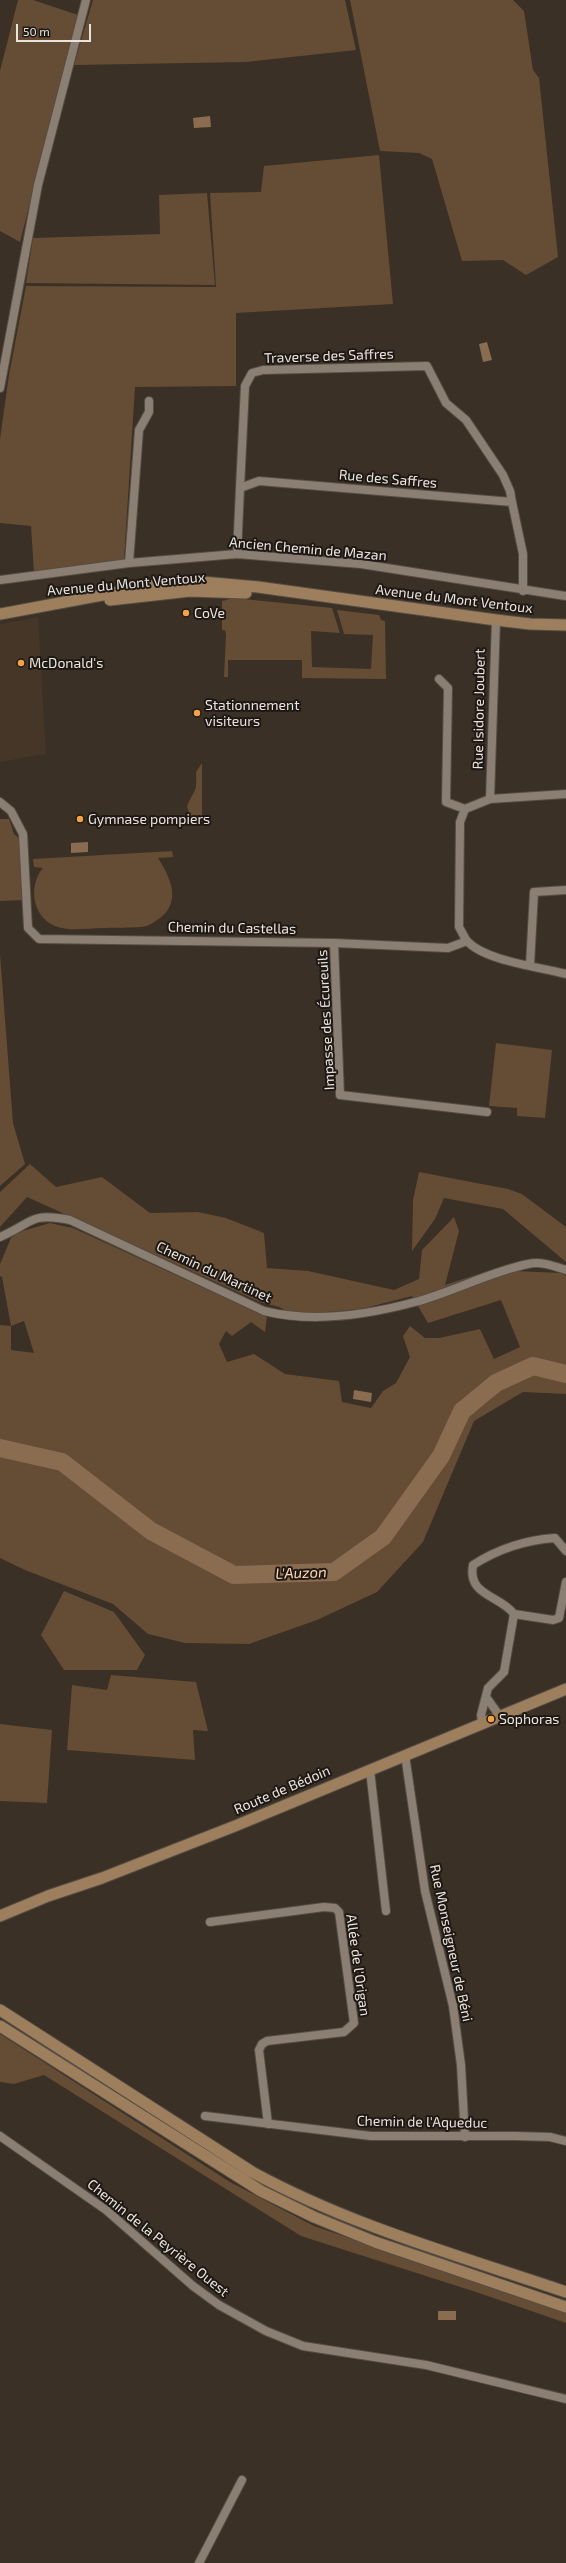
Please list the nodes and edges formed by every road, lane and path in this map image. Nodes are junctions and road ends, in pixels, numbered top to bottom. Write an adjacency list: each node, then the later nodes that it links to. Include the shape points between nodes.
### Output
1 (86, 0): 2 (street, via 38,185)
2 (0, 388)
3 (148, 401): 7 (street, via 150,412 139,430)
4 (240, 488): 5 (street, Rue des Saffres, via 259,481 280,482); 5 (street, Traverse des Saffres, via 245,386 252,374 263,370 427,366 446,403 466,420 503,475); 6 (street)
5 (512, 502): 9 (street, via 523,554)
6 (237, 554): 7 (street, Ancien Chemin de Mazan); 9 (street, Ancien Chemin de Mazan, via 361,564)
7 (129, 563): 8 (street, Ancien Chemin de Mazan)
8 (0, 580)
9 (523, 591): 10 (street, Ancien Chemin de Mazan)
10 (566, 596)
11 (0, 614): 12 (main road, Avenue du Mont Ventoux, via 190,591 314,596)
12 (496, 620): 13 (main road, Avenue du Mont Ventoux); 16 (street, Rue Isidore Joubert)
13 (566, 625)
14 (439, 678): 18 (street, via 448,688 446,802)
15 (566, 794): 16 (street)
16 (490, 799): 18 (street)
17 (0, 802): 21 (street, Chemin du Castellas, via 11,811 23,834 28,928 39,939)
18 (464, 809): 20 (street, via 460,822 459,927)
19 (566, 890): 22 (street, via 534,892)
20 (467, 941): 21 (street, Chemin du Castellas, via 448,948); 22 (street, via 489,954)
21 (334, 942): 24 (street, Impasse des Écureuils, via 340,1095)
22 (530, 965): 23 (street)
23 (566, 974)
24 (487, 1112)
25 (0, 1237): 26 (street, Chemin du Martinet, via 30,1219 50,1216 70,1220 264,1311 311,1318 387,1309 416,1302 528,1263 550,1264)
26 (566, 1270)
27 (566, 1550): 29 (street, via 555,1538 534,1539 491,1553 473,1565 471,1576 477,1587)
28 (566, 1582): 29 (street, via 559,1618 553,1620)
29 (514, 1614): 31 (street, via 504,1672 491,1684)
30 (566, 1689): 32 (main road, Route de Bédoin)
31 (486, 1697): 32 (street); 33 (street, via 481,1715)
32 (500, 1715): 33 (main road, Route de Bédoin)
33 (482, 1722): 34 (main road, Route de Bédoin)
34 (405, 1754): 35 (main road, Route de Bédoin); 44 (street, Rue Monseigneur de Béni, via 425,1891 454,2006 461,2065)
35 (370, 1770): 36 (street); 37 (main road, Route de Bédoin, via 147,1862 48,1896)
36 (386, 1911)
37 (2, 1916)
38 (210, 1922): 42 (street, Allée de l'Origan, via 324,1907 335,1908 339,1912 354,2023 344,2032 266,2041 262,2044 259,2050)
39 (0, 2010): 46 (main road, via 252,2172 294,2194 337,2214)
40 (0, 2026): 47 (main road, via 261,2191 300,2211 375,2242)
41 (205, 2116): 42 (street, Chemin de l'Aqueduc)
42 (268, 2124): 44 (street, Chemin de l'Aqueduc, via 371,2136)
43 (0, 2136): 48 (street, Chemin de la Peyrière Ouest, via 106,2210 193,2286 219,2305 266,2331 303,2346 426,2365)
44 (465, 2137): 45 (street, Chemin de l'Aqueduc, via 550,2137)
45 (566, 2141)
46 (566, 2292)
47 (566, 2307)
48 (566, 2399)
49 (242, 2480): 50 (street)
50 (199, 2563)

